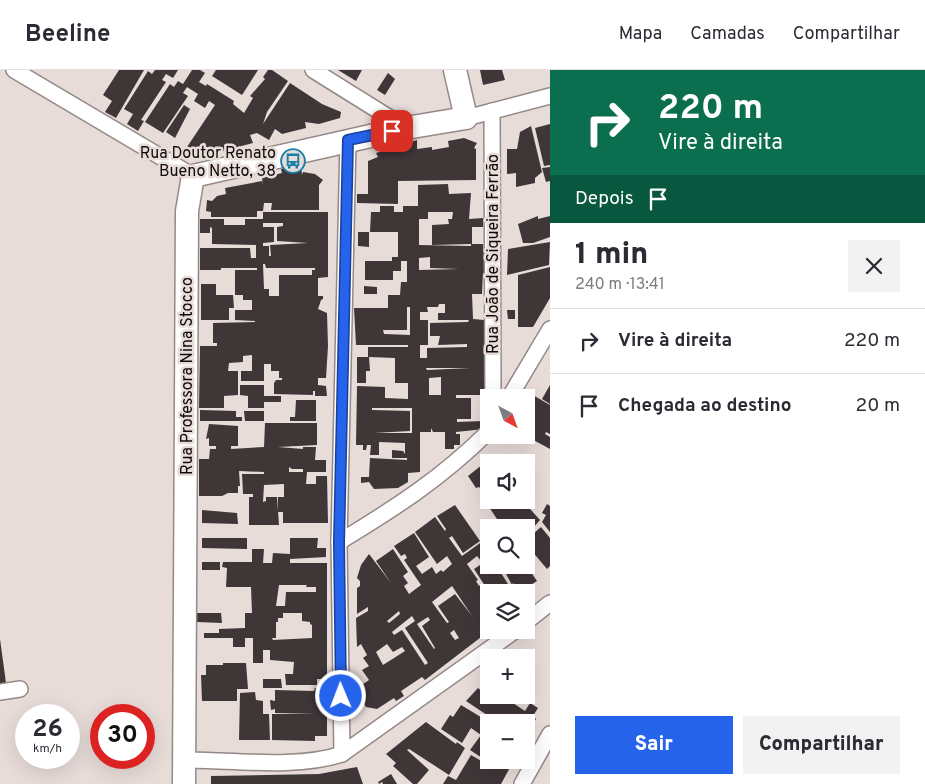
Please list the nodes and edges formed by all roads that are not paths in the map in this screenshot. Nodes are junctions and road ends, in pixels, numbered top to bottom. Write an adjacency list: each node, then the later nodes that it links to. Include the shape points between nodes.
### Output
1 (14, 70): 9 (street)
2 (313, 70): 7 (street)
3 (455, 70): 6 (street)
4 (550, 96): 5 (street)
5 (492, 111): 6 (street); 11 (street, Rua João de Siqueira Ferrão)
6 (466, 118): 7 (street)
7 (406, 128): 8 (street)
8 (348, 140): 9 (street); 14 (street)
9 (193, 176): 22 (street, Rua Professora Nina Stocco, via 187,211)
10 (550, 329): 12 (street)
11 (493, 389)
12 (514, 389)
13 (480, 440): 14 (street, via 459,461 407,501)
14 (339, 542): 21 (street)
15 (550, 603): 16 (street)
16 (535, 615)
17 (503, 639): 21 (street)
18 (20, 689): 19 (street)
19 (0, 692)
20 (550, 734): 24 (street)
21 (342, 754): 22 (street, via 301,762)
22 (185, 760): 23 (street, Rua Professora Nina Stocco)
23 (184, 784)
24 (522, 784)

